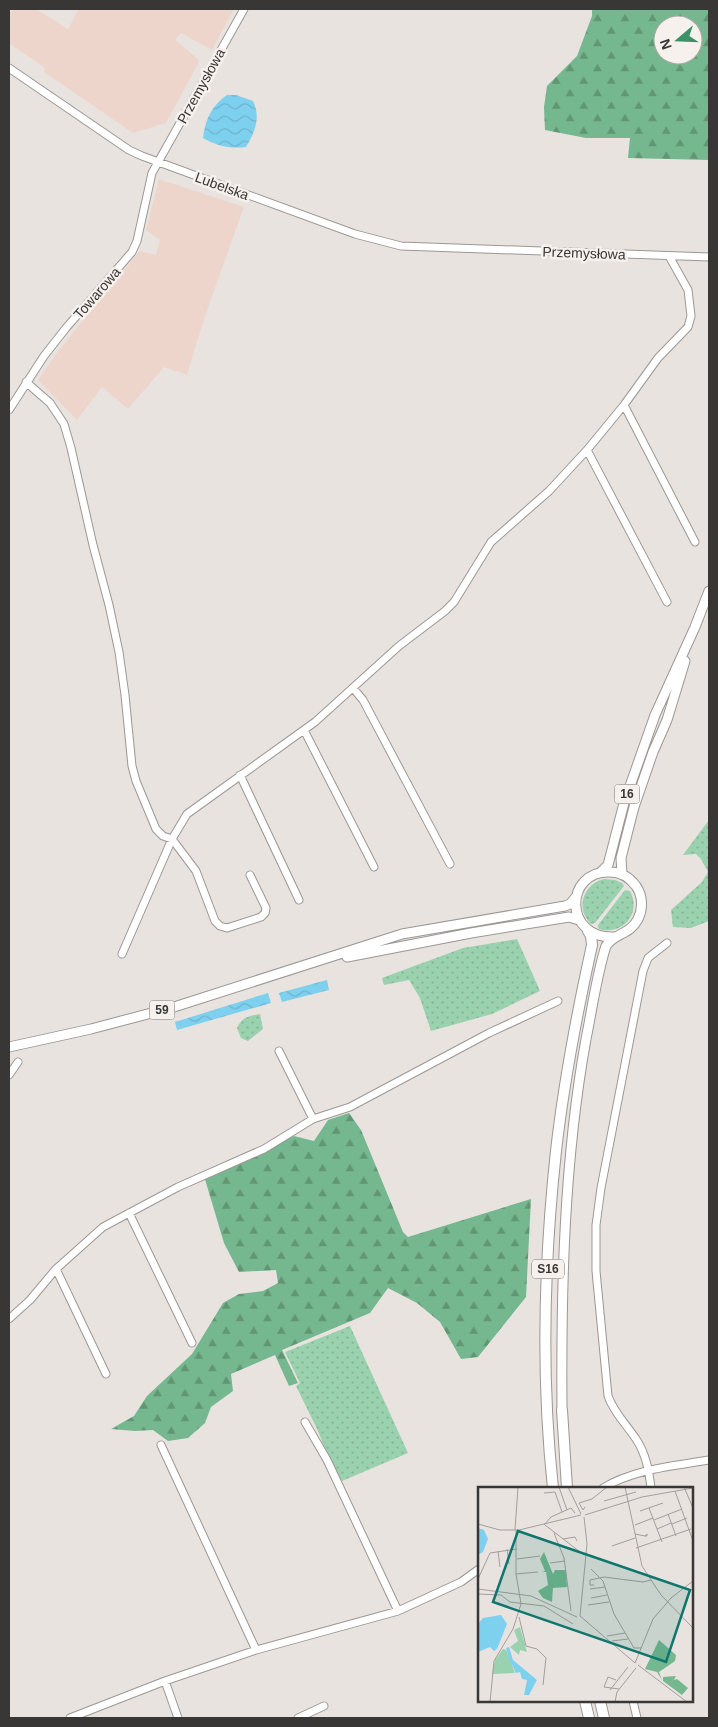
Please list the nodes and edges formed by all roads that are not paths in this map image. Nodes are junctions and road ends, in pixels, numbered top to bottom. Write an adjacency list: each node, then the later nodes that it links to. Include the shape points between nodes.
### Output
1 (244, 9): 3 (street, Przemysłowa)
2 (9, 68): 3 (street, Lubelska, via 129,150)
3 (158, 164): 4 (street, Lubelska, via 378,241 401,246); 7 (street, Towarowa, via 152,173 132,252 66,328)
4 (458, 249): 5 (street, Przemysłowa)
5 (668, 256): 6 (street, Przemysłowa); 8 (street, via 688,290 691,316 688,327 658,358)
6 (709, 257)
7 (26, 382): 9 (street, Towarowa); 18 (street, via 50,403 64,424 121,665 132,766 156,829)
8 (624, 405): 10 (street); 11 (street)
9 (9, 410)
10 (587, 450): 13 (street); 15 (street, via 549,491 491,542 454,602)
11 (695, 542)
12 (709, 591): 14 (main road, 16)
13 (668, 602)
14 (695, 627): 21 (main road, 16, via 655,715 624,803 608,866); 22 (main road, 16, via 667,720 634,807 621,858)
15 (353, 688): 16 (street); 19 (street, via 363,700)
16 (304, 730): 17 (street); 20 (street)
17 (240, 775): 18 (street, via 187,814); 25 (street)
18 (172, 839): 23 (street, via 196,871 215,921 220,926 226,928 265,913 266,908); 30 (street)
19 (450, 864)
20 (374, 867)
21 (601, 872): 22 (main road); 24 (main road, 16, via 585,881)
22 (622, 874): 28 (main road, via 637,888 642,905 637,922)
23 (250, 875)
24 (576, 898): 26 (main road); 31 (main road, 59, via 566,906 402,934)
25 (299, 900)
26 (579, 920): 27 (main road); 31 (main road, 59, via 569,917 498,928)
27 (588, 931): 28 (main road, via 598,936); 48 (highway, S16, via 592,945 570,1052 551,1214 546,1346)
28 (615, 937): 43 (main road, S16, via 605,950 574,1120 562,1281)
29 (667, 943): 47 (street, via 648,958 643,971 596,1225 596,1271 608,1396 636,1440)
30 (122, 954)
31 (313, 964): 33 (main road, 59, via 136,1018)
32 (558, 1001): 37 (street, via 489,1033 350,1107)
33 (9, 1047)
34 (279, 1051): 37 (street)
35 (18, 1062): 36 (street)
36 (9, 1075)
37 (313, 1119): 38 (street, via 264,1148)
38 (130, 1213): 39 (street, via 103,1227); 41 (street)
39 (56, 1269): 40 (street); 42 (street)
40 (9, 1319)
41 (192, 1343)
42 (106, 1374)
43 (562, 1410): 49 (highway, S16)
44 (305, 1422): 53 (street, via 327,1460)
45 (161, 1445): 54 (street)
46 (709, 1460): 47 (street)
47 (649, 1471): 50 (street); 51 (street)
48 (553, 1487)
49 (567, 1487)
50 (605, 1487)
51 (651, 1487)
52 (478, 1570): 53 (street, via 461,1582)
53 (398, 1611): 54 (street)
54 (256, 1650): 55 (street)
55 (165, 1681): 60 (street); 61 (street)
56 (585, 1702): 63 (highway)
57 (600, 1702): 64 (highway)
58 (634, 1702): 65 (street)
59 (324, 1706): 62 (street)
60 (70, 1718)
61 (178, 1718)
62 (298, 1718)
63 (589, 1718)
64 (604, 1718)
65 (637, 1718)

